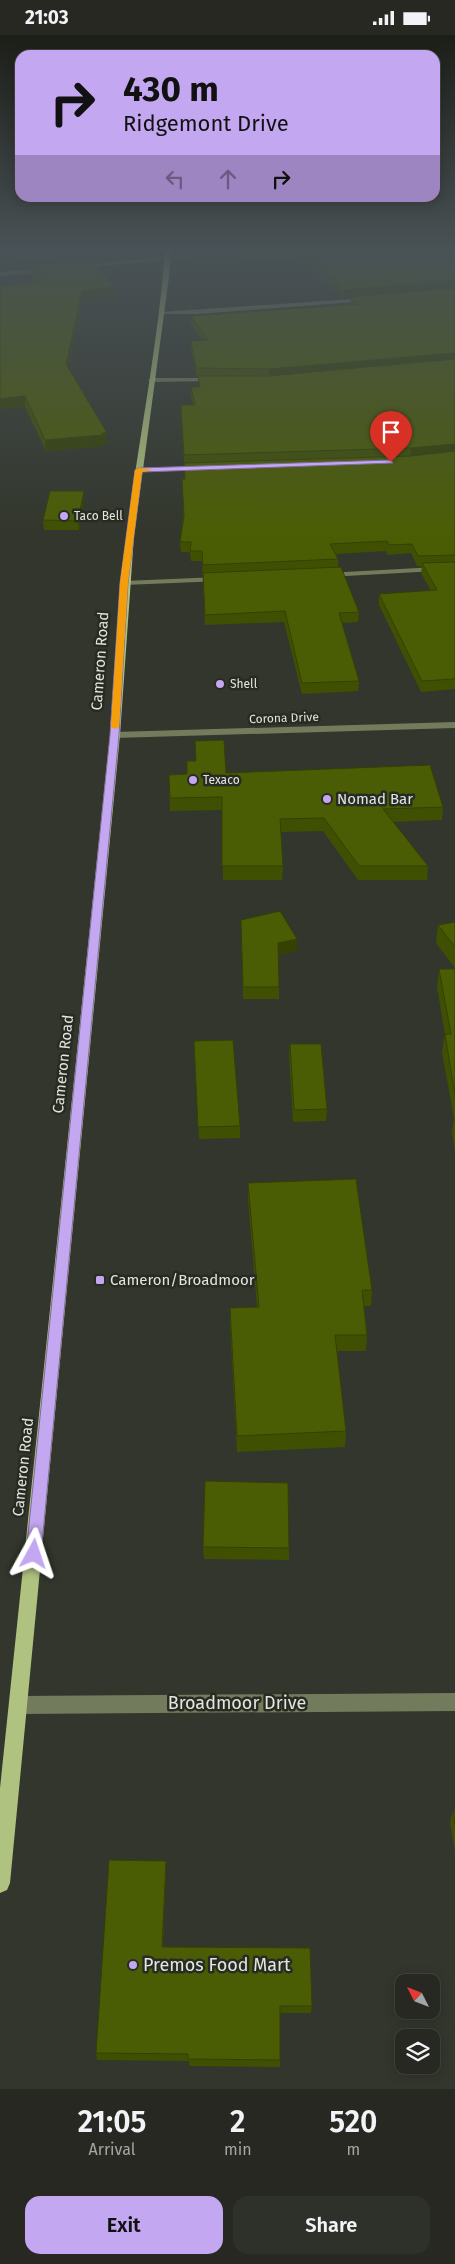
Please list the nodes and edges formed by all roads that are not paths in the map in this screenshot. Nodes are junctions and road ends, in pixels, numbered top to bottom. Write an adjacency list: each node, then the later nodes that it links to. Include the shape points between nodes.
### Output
1 (157, 345): 2 (main road, Cameron Road)
2 (151, 379): 3 (street); 5 (main road, Cameron Road)
3 (222, 380)
4 (205, 468): 5 (street)
5 (139, 470): 9 (main road, Cameron Road)
6 (455, 568): 7 (street)
7 (317, 575)
8 (227, 579): 9 (street)
9 (124, 583): 11 (main road, Cameron Road)
10 (455, 725): 11 (street, Corona Drive)
11 (115, 735): 13 (main road, Cameron Road)
12 (455, 1702): 13 (street, Broadmoor Drive)
13 (19, 1705): 14 (main road, Cameron Road)
14 (0, 1883)

